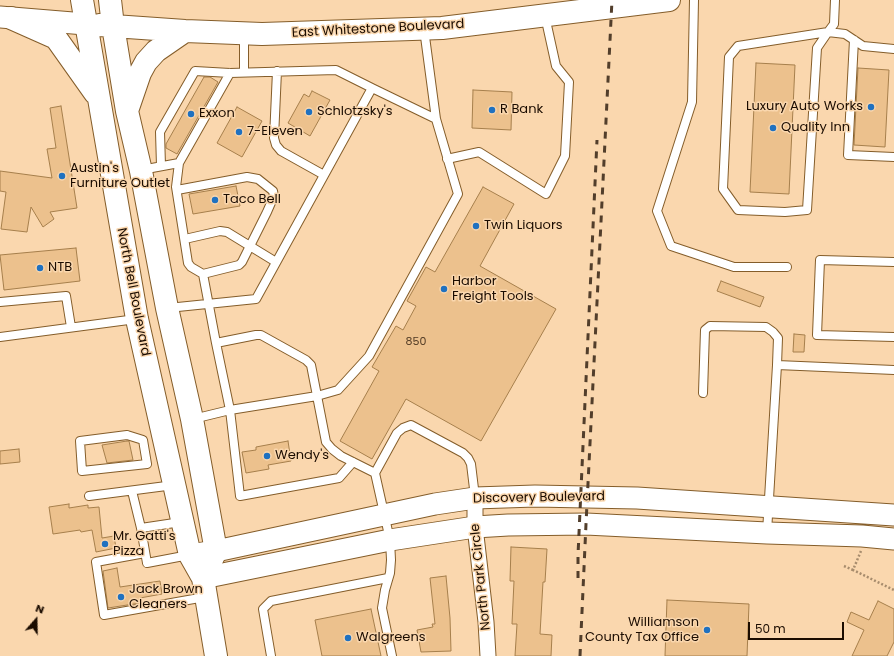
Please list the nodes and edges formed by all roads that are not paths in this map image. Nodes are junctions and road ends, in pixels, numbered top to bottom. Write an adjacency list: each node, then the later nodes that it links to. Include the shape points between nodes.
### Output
1 (82, 0): 8 (main road, North Bell Boulevard)
2 (110, 0): 9 (main road)
3 (669, 0): 6 (main road, East Whitestone Boulevard)
4 (694, 0): 33 (lane, via 692,102 657,211 671,246 734,267)
5 (835, 0): 12 (lane, via 834,24)
6 (545, 15): 10 (main road, East Whitestone Boulevard); 24 (lane, via 556,66 569,82 565,156 546,194 479,152)
7 (5, 17): 8 (street); 20 (main road, via 56,38)
8 (85, 24): 9 (main road, East Whitestone Boulevard); 20 (main road, North Bell Boulevard)
9 (112, 26): 11 (main road, East Whitestone Boulevard); 21 (main road)
10 (424, 28): 13 (main road, East Whitestone Boulevard); 22 (lane)
11 (185, 31): 13 (main road, East Whitestone Boulevard); 21 (main road, via 156,50 146,62)
12 (828, 32): 12 (lane, via 817,48 807,210 738,210 723,188 729,57 738,46); 14 (lane, via 846,34)
13 (244, 34): 17 (lane)
14 (854, 40): 15 (lane, via 863,46); 23 (lane, via 848,155)
15 (894, 49)
16 (277, 71): 17 (lane); 19 (lane, via 336,70); 27 (lane, via 274,138 276,145 281,151)
17 (244, 72): 18 (lane)
18 (230, 73): 25 (lane); 26 (lane, via 195,71 160,132)
19 (372, 88): 22 (lane); 27 (lane)
20 (98, 98): 38 (main road, North Bell Boulevard)
21 (126, 111): 26 (main road)
22 (436, 118): 24 (lane)
23 (894, 157)
24 (447, 159): 46 (lane, via 458,194 452,205 368,356 338,390)
25 (179, 163): 26 (lane); 28 (lane)
26 (151, 168): 37 (main road)
27 (324, 175): 31 (lane)
28 (177, 190): 29 (lane); 30 (lane, via 247,178 258,179 273,191 274,196)
29 (185, 239): 30 (lane, via 220,231 227,232); 34 (lane, via 188,263)
30 (250, 246): 31 (lane); 34 (lane, via 239,264)
31 (276, 262): 36 (lane, via 256,299)
32 (894, 262): 41 (lane, via 820,260 817,335)
33 (787, 267)
34 (203, 274): 36 (lane)
35 (0, 302): 39 (lane, via 66,296)
36 (210, 304): 37 (lane); 42 (lane)
37 (167, 308): 48 (main road)
38 (137, 319): 39 (lane); 49 (main road, North Bell Boulevard)
39 (71, 327): 40 (lane)
40 (0, 337)
41 (894, 337)
42 (216, 343): 46 (lane, via 260,335 311,365); 47 (lane)
43 (777, 365): 44 (lane); 45 (lane, via 778,338 766,327 710,326 705,330); 56 (lane)
44 (894, 370)
45 (702, 393)
46 (317, 396): 47 (lane); 50 (lane, via 326,442 341,456)
47 (230, 410): 48 (lane); 50 (lane, via 240,496 339,478)
48 (192, 419): 65 (main road)
49 (156, 449): 49 (lane, via 143,440 127,435 80,441 82,471 148,464); 52 (main road, North Bell Boulevard)
50 (353, 462): 51 (lane)
51 (375, 473): 55 (lane, via 397,433 411,425 468,458); 57 (lane)
52 (175, 485): 53 (lane); 59 (main road, North Bell Boulevard)
53 (132, 490): 54 (lane); 61 (lane)
54 (89, 496)
55 (475, 498): 56 (street, Discovery Boulevard, via 587,496); 57 (street, Discovery Boulevard); 60 (street, North Park Circle)
56 (768, 508): 58 (street, Discovery Boulevard); 62 (lane)
57 (384, 515): 64 (lane); 65 (street, Discovery Boulevard)
58 (894, 515)
59 (182, 522): 61 (lane); 67 (main road, North Bell Boulevard)
60 (475, 527): 62 (street, Discovery Boulevard, via 579,524); 64 (street, Discovery Boulevard); 73 (street, North Park Circle)
61 (141, 528): 66 (lane)
62 (767, 533): 63 (street, Discovery Boulevard)
63 (894, 539)
64 (390, 540): 68 (lane, via 391,560); 69 (street, Discovery Boulevard)
65 (216, 551): 67 (street, Discovery Boulevard); 69 (main road)
66 (145, 553): 67 (lane, via 147,563); 69 (lane, via 96,562 104,615 127,611)
67 (190, 555): 69 (main road, North Bell Boulevard)
68 (388, 578): 71 (lane, via 271,601 263,609); 72 (lane, via 382,608)
69 (204, 587): 70 (main road, North Bell Boulevard)
70 (216, 656)
71 (271, 656)
72 (392, 656)
73 (488, 656)

